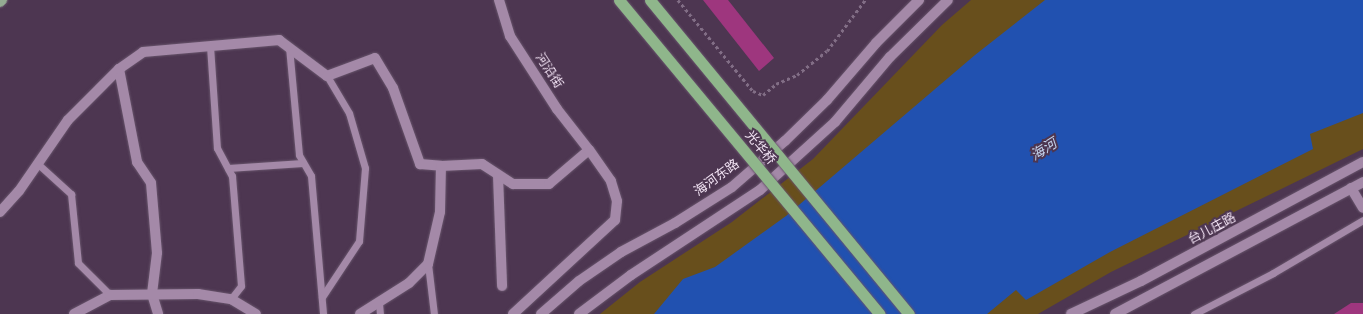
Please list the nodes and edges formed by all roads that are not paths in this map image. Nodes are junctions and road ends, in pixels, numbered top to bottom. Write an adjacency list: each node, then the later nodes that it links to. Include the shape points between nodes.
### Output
1 (499, 0): 10 (street, 河沿街, via 510,36 557,108)
2 (619, 0): 39 (highway, 光华桥, bridge)
3 (650, 0): 40 (highway, 光华桥, bridge)
4 (919, 0): 37 (street, 海河东路, via 876,43 827,100 732,187 675,223 621,252 579,281)
5 (948, 0): 38 (street, via 890,57 836,122 760,190 630,275)
6 (210, 46): 7 (street, via 279,40); 8 (street, via 143,52); 15 (lane, via 217,148)
7 (289, 47): 9 (street); 12 (lane, via 299,155)
8 (119, 70): 13 (street, via 68,120); 25 (street, via 137,162 151,184 157,253)
9 (327, 76): 14 (street, via 375,58 393,88 420,164); 26 (lane, via 349,113 365,168 359,241)
10 (589, 150): 16 (street, via 549,184 513,184); 36 (street, 河沿街, via 611,181 617,201 614,220)
11 (1363, 162): 41 (street, 台儿庄路, via 1141,281)
12 (303, 163): 15 (lane); 26 (lane, via 311,176)
13 (38, 164): 20 (street, via 20,191); 24 (lane, via 71,194 78,263)
14 (441, 166): 16 (street, via 482,164); 22 (street, via 440,212)
15 (228, 168): 27 (lane, via 232,176 241,286)
16 (498, 175): 23 (street)
17 (1363, 182): 18 (street)
18 (1351, 188): 19 (street); 42 (street)
19 (1363, 208)
20 (0, 212)
21 (1363, 220): 43 (lane, via 1273,273)
22 (428, 264): 28 (street, via 409,283); 35 (lane)
23 (502, 286)
24 (110, 294): 25 (street); 29 (street)
25 (152, 294): 27 (street, via 198,294); 30 (street)
26 (322, 297): 32 (lane)
27 (231, 299): 31 (street)
28 (379, 303): 33 (street); 34 (lane)
29 (74, 314)
30 (158, 314)
31 (256, 314)
32 (324, 314)
33 (360, 314)
34 (380, 314)
35 (434, 314)
36 (513, 314)
37 (540, 314)
38 (579, 314)
39 (880, 314)
40 (909, 314)
41 (1071, 314)
42 (1115, 314)
43 (1194, 314)

